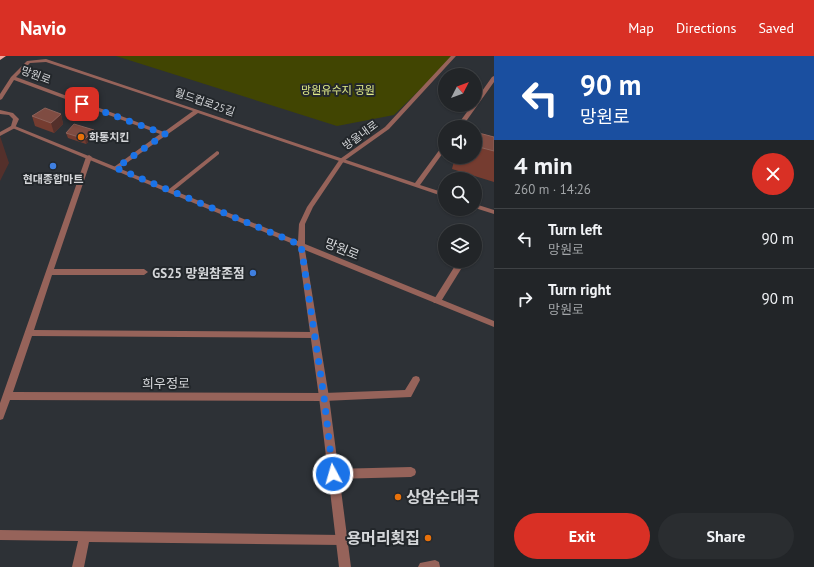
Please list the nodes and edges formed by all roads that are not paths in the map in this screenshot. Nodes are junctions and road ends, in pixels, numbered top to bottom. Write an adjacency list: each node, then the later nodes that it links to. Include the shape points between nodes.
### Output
1 (3, 56): 3 (highway)
2 (454, 56): 16 (street, 방울내로, via 387,128)
3 (0, 58)
4 (13, 78): 7 (street, 월드컵로25길); 8 (street, 월드컵로25길, via 29,62 46,60); 12 (street, 망원로)
5 (494, 80): 6 (street)
6 (482, 96)
7 (0, 98)
8 (197, 111): 12 (street); 16 (street, 월드컵로25길)
9 (0, 112): 10 (street, via 14,116 16,120)
10 (13, 127): 11 (street); 15 (street, 망원로)
11 (0, 134)
12 (165, 134): 17 (street)
13 (217, 153): 19 (street)
14 (438, 156): 18 (street)
15 (89, 157): 17 (street, 망원로); 25 (street)
16 (342, 160): 18 (street, 월드컵로25길); 23 (street, 방울내로, via 310,207 302,224)
17 (116, 168): 19 (street, 망원로)
18 (416, 186): 20 (street, 월드컵로25길)
19 (170, 191): 23 (street, 망원로)
20 (438, 194)
21 (482, 208): 22 (street)
22 (494, 212)
23 (301, 245): 27 (street, 망원로); 30 (street)
24 (458, 268): 27 (street)
25 (50, 272): 26 (street); 29 (street)
26 (144, 272)
27 (437, 301): 28 (street, 망원로)
28 (494, 324)
29 (29, 333): 30 (street); 32 (street)
30 (314, 335): 33 (street)
31 (416, 380): 33 (street, 희우정로, via 408,394)
32 (7, 396): 33 (street, 희우정로); 34 (street)
33 (324, 397): 36 (street)
34 (0, 416)
35 (412, 472): 36 (street)
36 (333, 474): 39 (street)
37 (0, 536): 38 (street)
38 (84, 536): 39 (street); 40 (street)
39 (341, 540): 41 (street)
40 (78, 567)
41 (345, 567)

